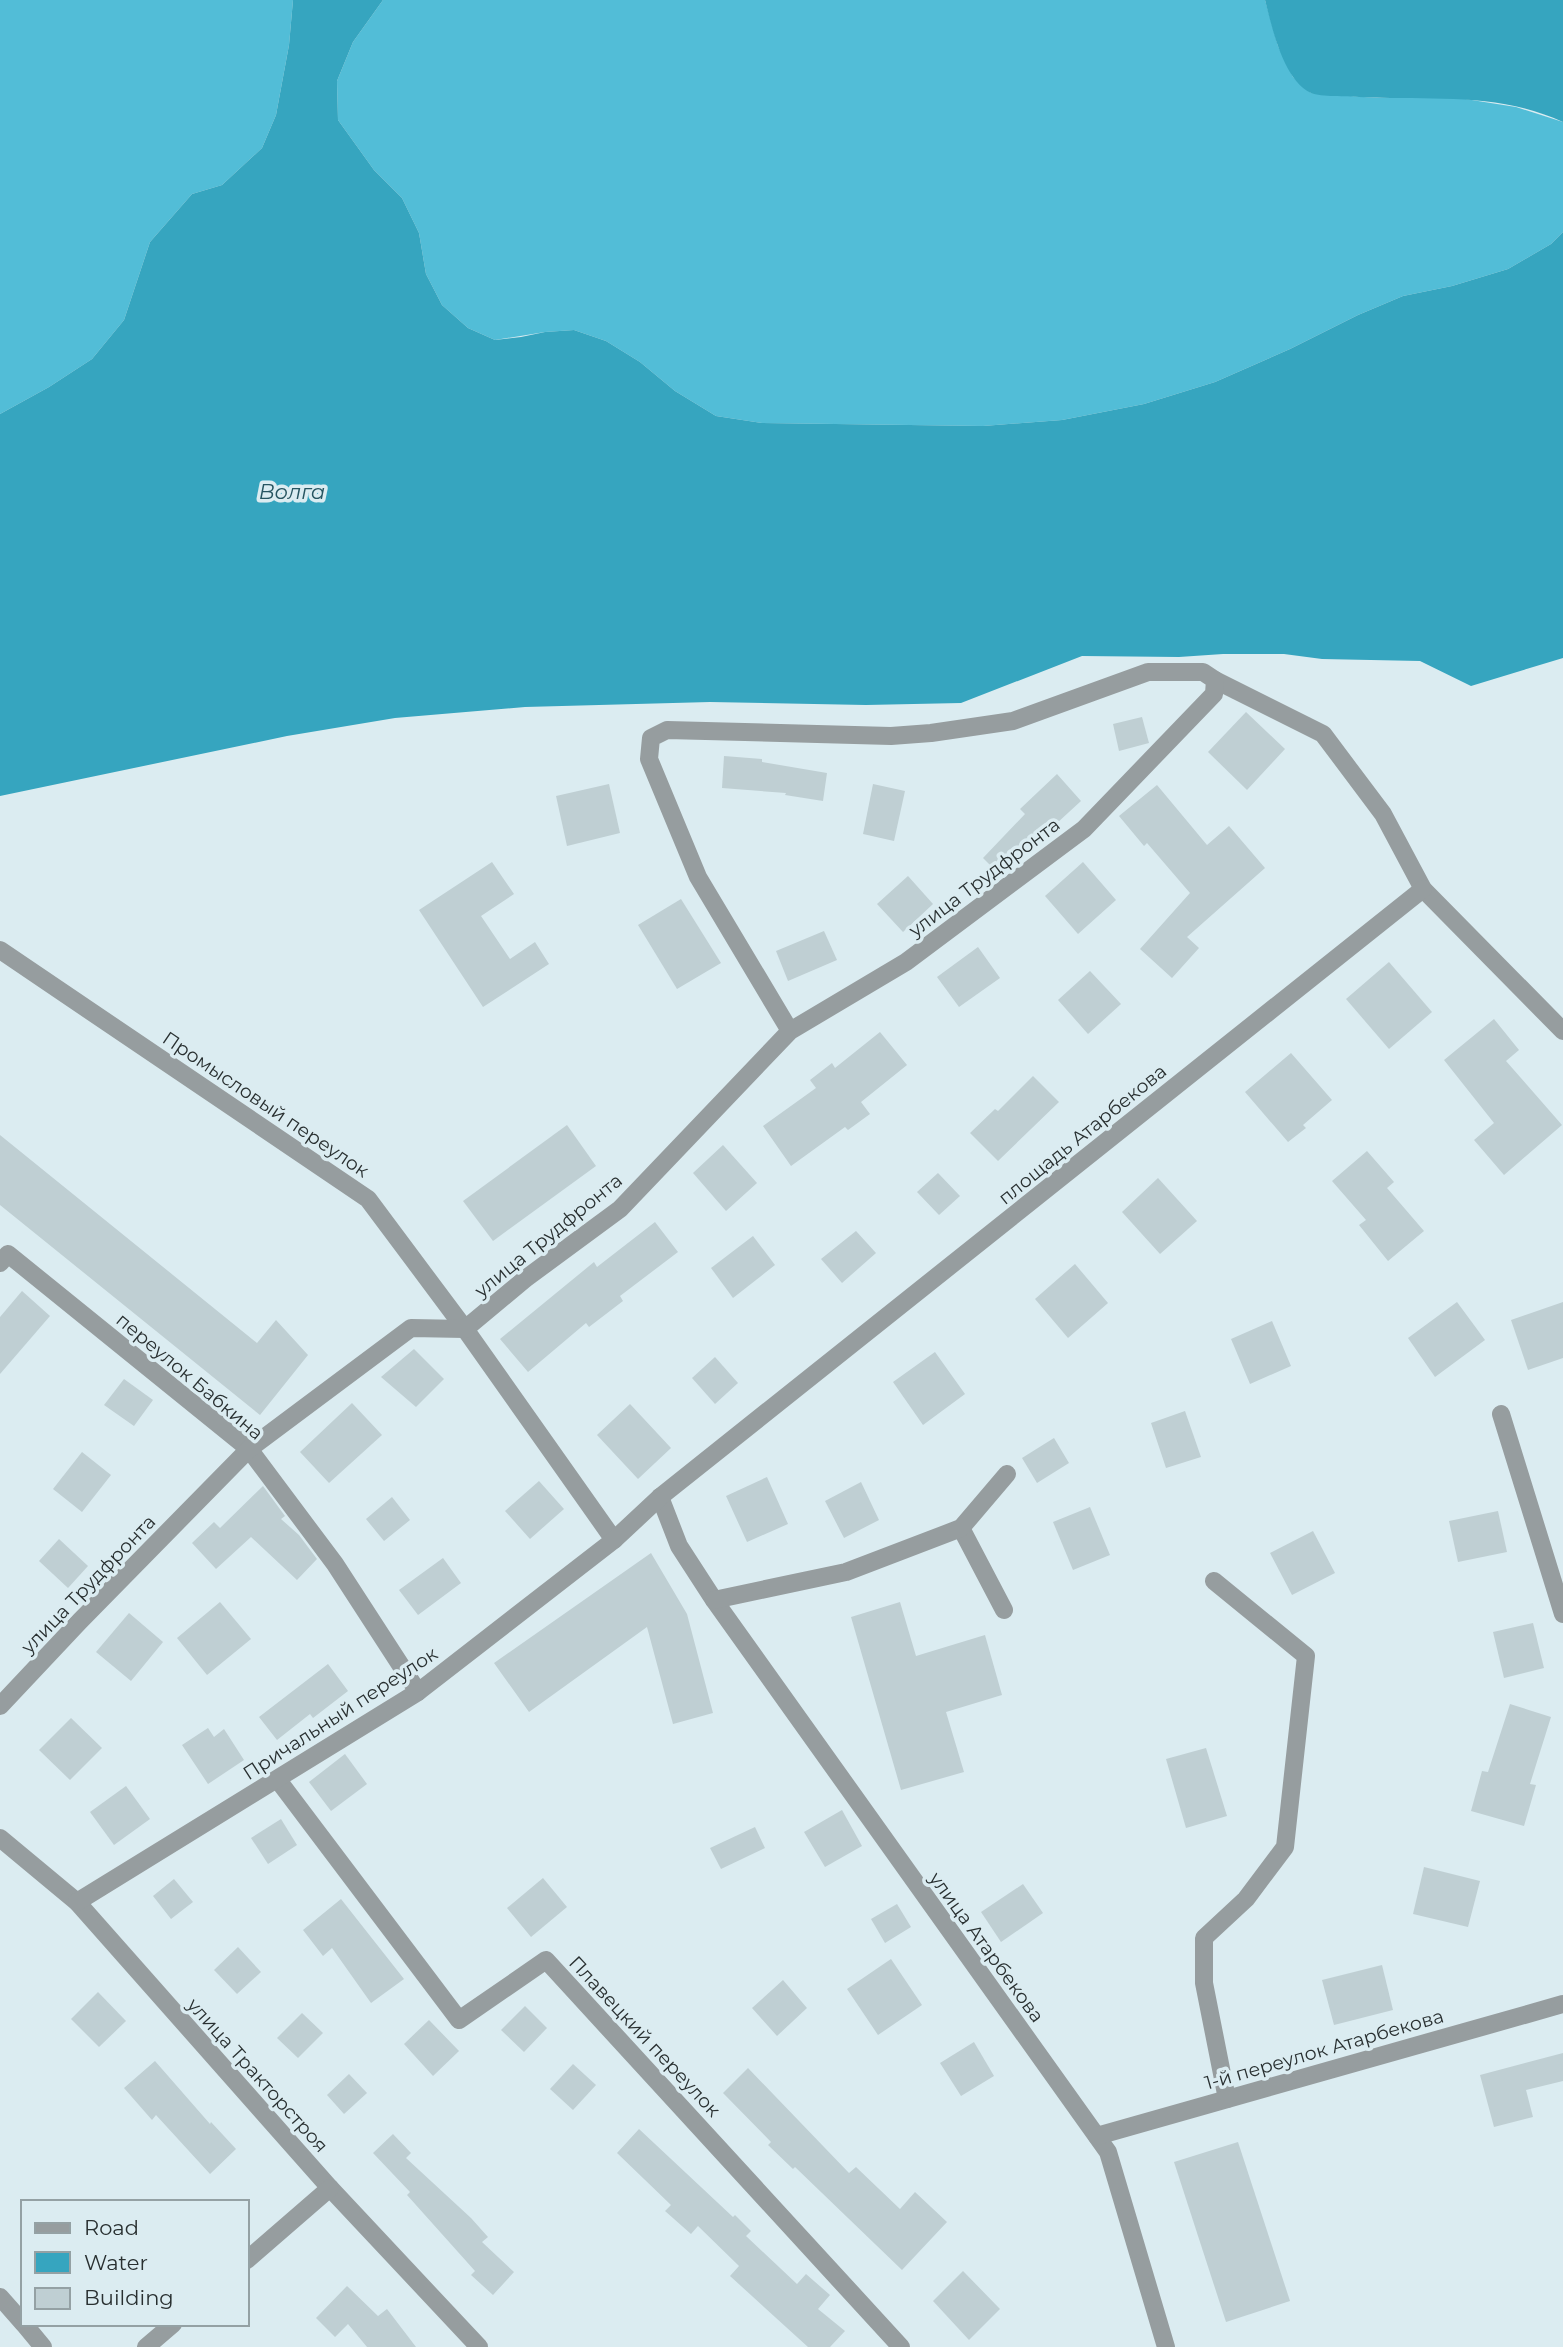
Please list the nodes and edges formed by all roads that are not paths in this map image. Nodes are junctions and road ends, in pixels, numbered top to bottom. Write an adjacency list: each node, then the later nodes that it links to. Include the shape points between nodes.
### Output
1 (1214, 687): 2 (street, via 1323,734 1383,814); 4 (street, улица Трудфронта, via 1084,829 906,962); 4 (street, via 1203,671 1148,672 1013,721 932,733 667,730 651,738 649,759 698,877)
2 (1423, 889): 5 (street); 11 (street, площадь Атарбекова)
3 (0, 950): 7 (street, Промысловый переулок, via 368,1199)
4 (790, 1031): 7 (street, улица Трудфронта, via 620,1209)
5 (1563, 1031)
6 (4, 1259): 9 (street, переулок Бабкина)
7 (465, 1329): 9 (street, улица Трудфронта, via 411,1328); 13 (street, Промысловый переулок)
8 (1501, 1414): 17 (street)
9 (249, 1450): 18 (street, переулок Бабкина, via 335,1564); 19 (street, улица Трудфронта)
10 (1007, 1474): 12 (street)
11 (660, 1497): 13 (street, площадь Атарбекова); 15 (street, улица Атарбекова, via 679,1546)
12 (961, 1528): 15 (street, via 846,1572); 16 (street)
13 (614, 1540): 18 (street, Причальный переулок)
14 (1213, 1581): 24 (street, via 1306,1656 1285,1847 1246,1899 1204,1938 1204,1983)
15 (714, 1600): 25 (street, улица Атарбекова)
16 (1004, 1610)
17 (1563, 1614)
18 (418, 1692): 20 (street, Причальный переулок)
19 (0, 1706)
20 (278, 1780): 22 (street, Причальный переулок); 35 (street, Плавецкий переулок, via 459,2020 546,1960)
21 (0, 1838): 22 (street, улица Тракторстроя)
22 (77, 1902): 26 (street, улица Тракторстроя)
23 (1563, 2004): 24 (street, 1-й переулок Атарбекова)
24 (1227, 2099): 25 (street, 1-й переулок Атарбекова)
25 (1097, 2136): 36 (street, улица Атарбекова, via 1108,2152)
26 (330, 2188): 27 (street); 34 (street, улица Тракторстроя)
27 (248, 2259)
28 (0, 2297): 29 (street)
29 (21, 2322)
30 (25, 2326): 32 (street)
31 (171, 2326): 33 (street)
32 (43, 2347)
33 (146, 2347)
34 (479, 2347)
35 (901, 2347)
36 (1166, 2347)

